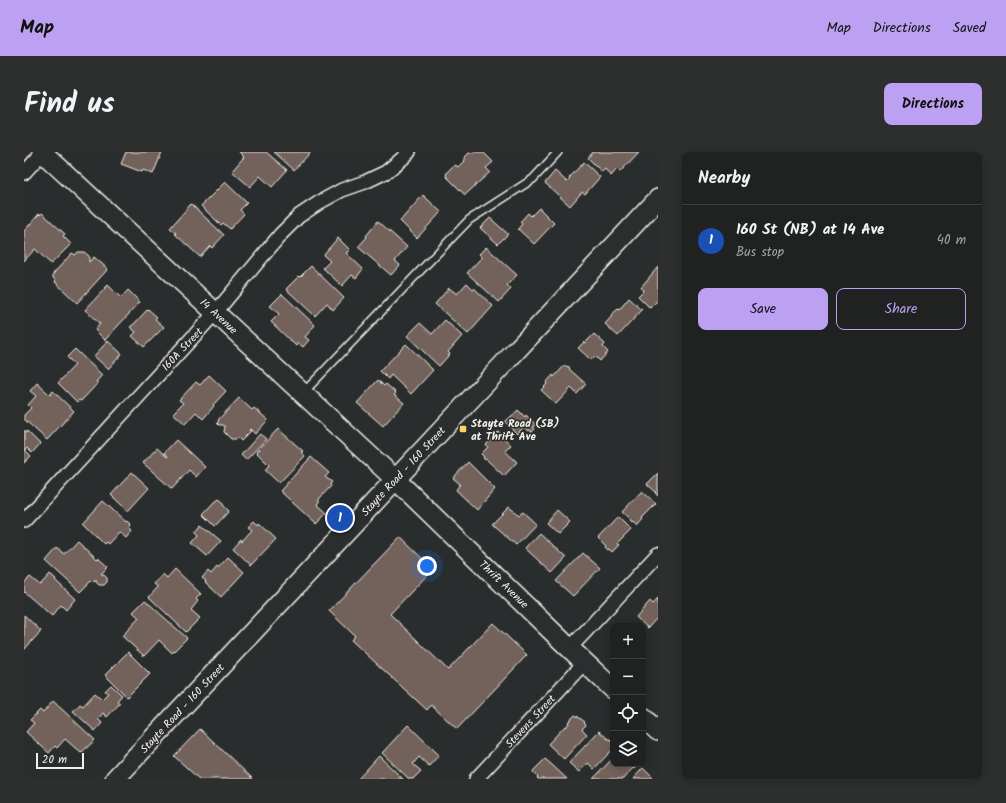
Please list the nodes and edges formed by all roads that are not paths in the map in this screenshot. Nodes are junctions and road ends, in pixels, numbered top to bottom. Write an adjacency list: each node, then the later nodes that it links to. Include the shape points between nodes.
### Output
1 (43, 152): 4 (street); 6 (street, 14 Avenue)
2 (409, 152): 6 (street, 160A Street, via 386,172 342,190 299,216)
3 (558, 152): 7 (lane, via 533,179 469,220)
4 (24, 173)
5 (658, 199): 8 (street, Stayte Road - 160 Street)
6 (215, 313): 7 (street, 14 Avenue); 9 (street, 160A Street)
7 (302, 394): 8 (street, 14 Avenue)
8 (395, 479): 11 (street, Thrift Avenue); 16 (street, Stayte Road - 160 Street)
9 (24, 521)
10 (658, 554): 11 (street)
11 (570, 648): 12 (street, Thrift Avenue)
12 (585, 662): 13 (street, Thrift Avenue); 17 (street, Stevens Street)
13 (610, 685)
14 (646, 719): 15 (street)
15 (658, 730)
16 (115, 779)
17 (476, 779)

